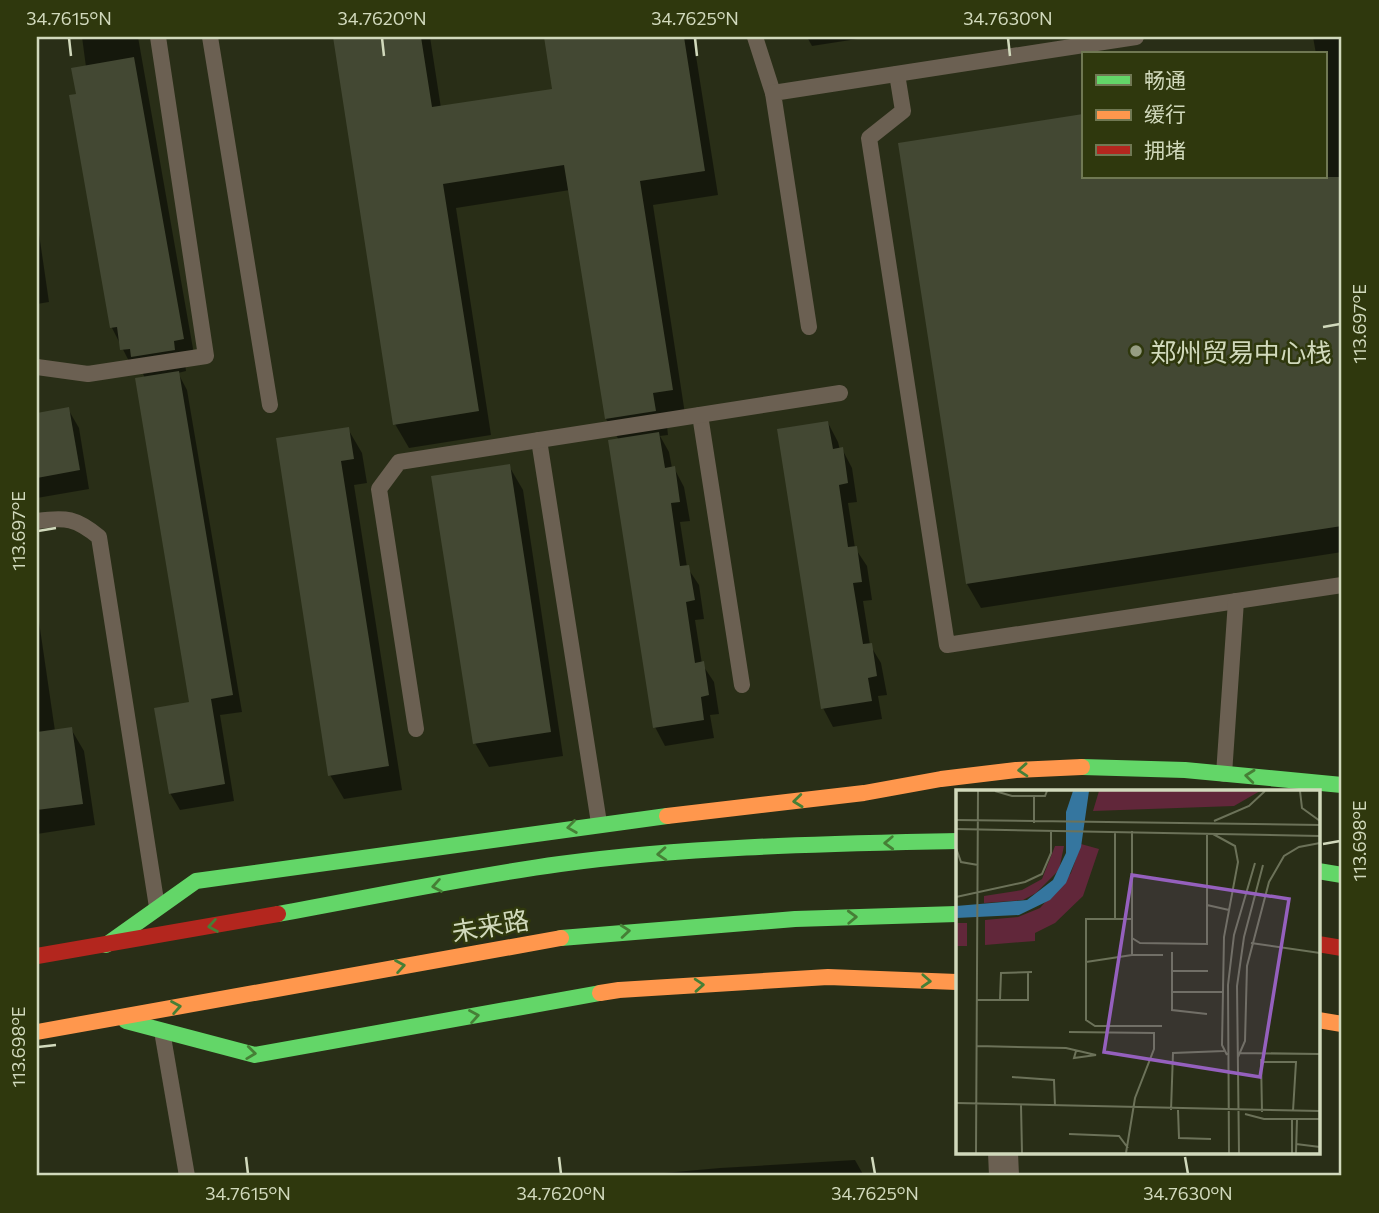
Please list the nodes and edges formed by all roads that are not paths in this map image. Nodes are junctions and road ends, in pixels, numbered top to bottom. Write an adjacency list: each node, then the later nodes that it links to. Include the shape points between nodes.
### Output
1 (158, 37): 9 (lane, via 206,356 88,374)
2 (210, 37): 11 (lane)
3 (755, 37): 7 (lane)
4 (1136, 37): 5 (lane)
5 (1042, 44): 6 (lane)
6 (897, 74): 7 (lane); 16 (lane, via 903,111 869,138 947,645)
7 (773, 93): 8 (lane)
8 (809, 327)
9 (37, 367)
10 (840, 393): 12 (lane)
11 (270, 405)
12 (700, 415): 13 (lane); 17 (lane)
13 (539, 440): 18 (lane, via 399,462 379,489); 21 (lane)
14 (37, 521): 25 (lane, via 61,517 82,523 99,537)
15 (1342, 585): 16 (lane)
16 (1236, 601): 19 (lane)
17 (742, 685)
18 (416, 729)
19 (1224, 774): 20 (main road, one-way to 19); 21 (main road, one-way to 21, via 1102,766 1016,770 864,793)
20 (1342, 785)
21 (598, 823): 25 (main road, one-way to 25, via 196,881)
22 (956, 841): 28 (main road, 未来路, one-way to 28, via 792,845 560,863)
23 (1320, 871): 24 (main road)
24 (1342, 874)
25 (157, 909): 28 (main road)
26 (956, 914): 32 (main road, 未来路, one-way to 26, via 569,936 782,919)
27 (1320, 944): 29 (main road)
28 (106, 945): 30 (main road, 未来路)
29 (1342, 947)
30 (37, 956)
31 (956, 982): 35 (main road, one-way to 31, via 255,1055 619,990 828,976)
32 (113, 1018): 35 (main road); 36 (main road, 未来路)
33 (1320, 1020): 34 (main road)
34 (1342, 1024)
35 (162, 1031): 38 (lane)
36 (37, 1032)
37 (1003, 1154): 39 (street)
38 (187, 1176)
39 (1004, 1176)

